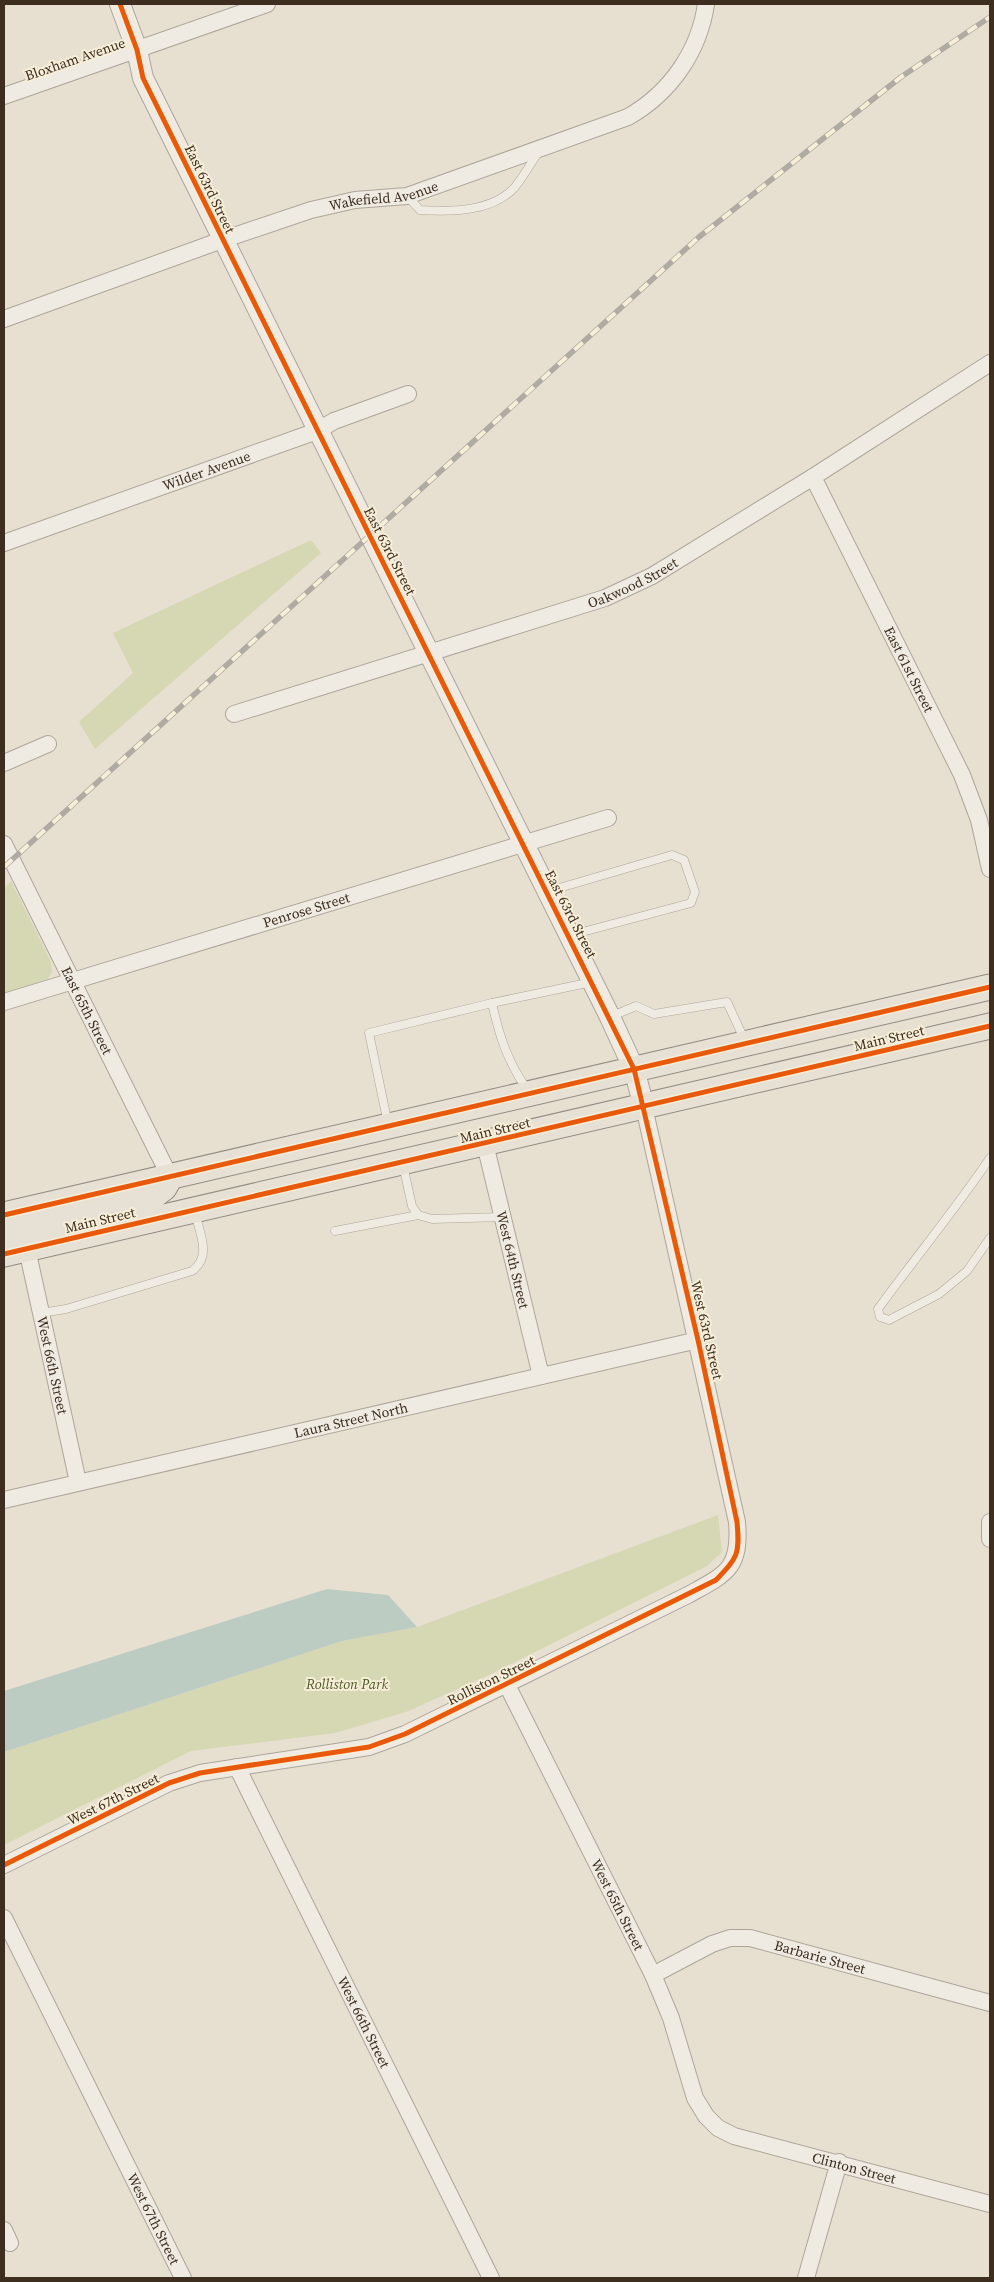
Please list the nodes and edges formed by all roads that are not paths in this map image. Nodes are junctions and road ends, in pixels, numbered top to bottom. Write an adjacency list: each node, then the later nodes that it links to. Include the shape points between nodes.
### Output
1 (120, 4): 4 (street, East 63rd Street)
2 (267, 4): 4 (street, Bloxham Avenue)
3 (706, 4): 6 (street, Wakefield Avenue, via 700,32 688,57 657,98 628,117)
4 (136, 50): 5 (street, Bloxham Avenue); 8 (street, East 63rd Street, via 143,78)
5 (4, 96)
6 (540, 148): 7 (street, Wakefield Avenue); 7 (lane, via 514,188 489,204 456,212 420,210)
7 (407, 196): 8 (street, Wakefield Avenue, via 354,200 311,210)
8 (222, 240): 9 (street, Wakefield Avenue); 12 (street, East 63rd Street)
9 (4, 319)
10 (990, 362): 13 (street, Oakwood Street)
11 (408, 394): 12 (street, Wilder Avenue, via 334,421)
12 (317, 431): 14 (street, Wilder Avenue); 15 (street, East 63rd Street)
13 (813, 477): 15 (street, Oakwood Street, via 652,576 605,598); 22 (street, East 61st Street, via 962,775 979,820)
14 (4, 543)
15 (430, 654): 16 (street, Oakwood Street); 20 (street, East 63rd Street)
16 (234, 714)
17 (48, 744): 18 (street)
18 (4, 764)
19 (608, 818): 20 (street, Penrose Street)
20 (522, 842): 23 (street, East 63rd Street); 25 (street, Penrose Street)
21 (4, 844): 25 (street, East 65th Street)
22 (990, 869)
23 (547, 892): 24 (street, East 63rd Street); 24 (lane, via 672,855 684,860 695,892 690,903)
24 (569, 936): 26 (street, East 63rd Street)
25 (72, 981): 28 (street, Penrose Street); 40 (street, East 65th Street)
26 (592, 982): 29 (lane); 30 (street, East 63rd Street)
27 (990, 987): 32 (main road, Main Street)
28 (4, 1002)
29 (492, 1003): 34 (lane, via 498,1033 514,1071); 36 (lane, via 369,1033)
30 (610, 1018): 32 (lane, via 636,1006 654,1014 726,1002); 33 (street, East 63rd Street)
31 (990, 1026): 35 (main road, Main Street)
32 (746, 1043): 33 (main road, Main Street)
33 (634, 1069): 34 (main road, Main Street); 35 (street, East 63rd Street)
34 (530, 1093): 36 (main road, Main Street)
35 (644, 1107): 37 (main road, Main Street); 50 (street, West 63rd Street)
36 (388, 1126): 40 (main road, Main Street)
37 (485, 1144): 39 (main road, Main Street); 44 (street, West 64th Street)
38 (990, 1158): 46 (lane, via 878,1309 880,1317 889,1320 939,1294 967,1270)
39 (403, 1162): 41 (main road, Main Street); 43 (lane, via 410,1200)
40 (170, 1177): 42 (main road, Main Street); 47 (main road, via 164,1188 152,1197 35,1227)
41 (194, 1210): 48 (main road, Main Street); 49 (lane, via 204,1254 200,1266 66,1309)
42 (4, 1215)
43 (418, 1215): 44 (lane, via 432,1220); 45 (lane)
44 (502, 1217): 51 (street, West 64th Street)
45 (335, 1231)
46 (990, 1238)
47 (4, 1240)
48 (15, 1252): 49 (street, West 66th Street)
49 (41, 1313): 52 (street, West 66th Street)
50 (698, 1340): 51 (street, Laura Street North); 56 (street, West 63rd Street, via 737,1522 739,1542)
51 (541, 1376): 52 (street, Laura Street North)
52 (78, 1482): 53 (street, Laura Street North)
53 (4, 1500)
54 (990, 1522): 55 (street)
55 (990, 1539)
56 (735, 1560): 57 (street, Rolliston Street, via 716,1580 695,1592)
57 (508, 1685): 58 (street, Rolliston Street, via 370,1747); 61 (street, West 65th Street)
58 (237, 1768): 59 (street, West 67th Street, via 200,1773 169,1783); 67 (street, West 66th Street)
59 (4, 1865)
60 (4, 1918): 66 (street, West 67th Street)
61 (653, 1975): 62 (street, Barbarie Street, via 712,1944 730,1938 750,1938); 63 (street, West 65th Street, via 672,2018 695,2098)
62 (990, 2004)
63 (718, 2128): 64 (street, Clinton Street, via 734,2136)
64 (839, 2162): 65 (street, Clinton Street); 68 (street)
65 (990, 2204)
66 (183, 2278)
67 (491, 2278)
68 (806, 2278)

